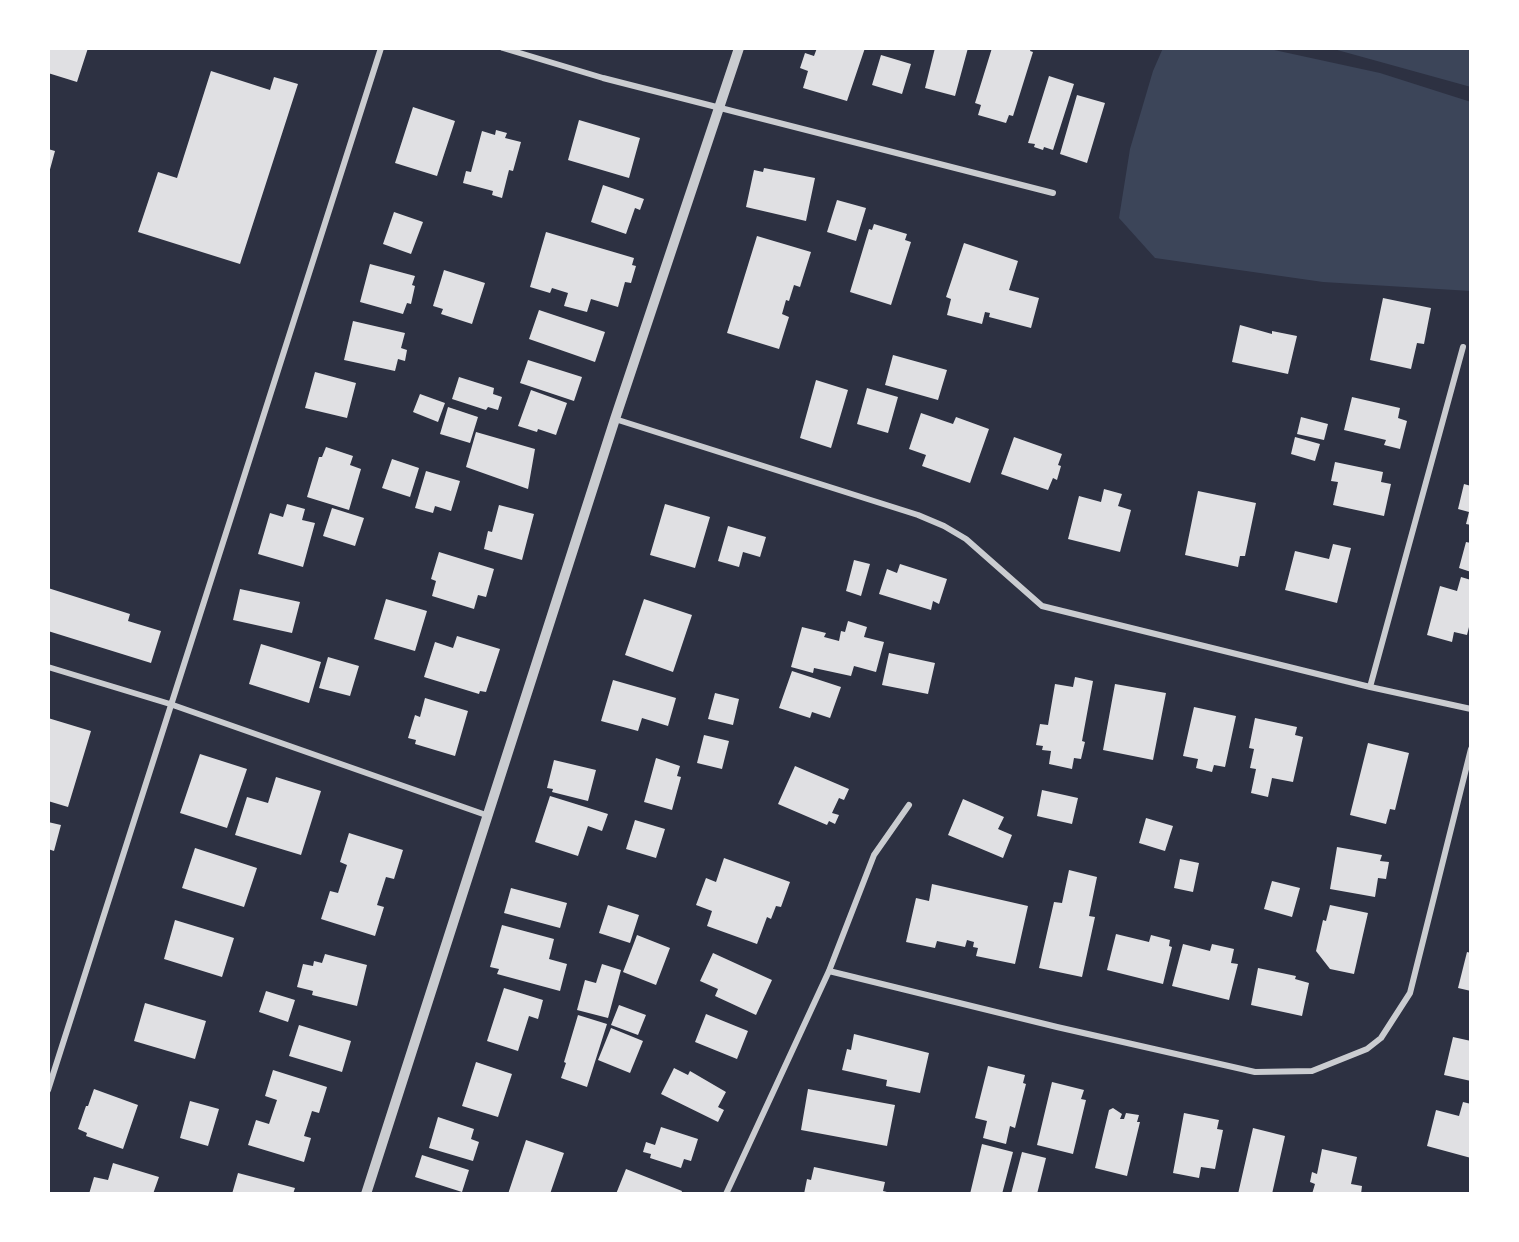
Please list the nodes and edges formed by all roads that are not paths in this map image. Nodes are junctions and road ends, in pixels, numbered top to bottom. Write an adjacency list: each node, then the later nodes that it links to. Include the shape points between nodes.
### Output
1 (381, 48): 10 (street)
2 (503, 48): 4 (street)
3 (739, 48): 4 (street)
4 (719, 108): 5 (street); 7 (street)
5 (1053, 193)
6 (1463, 347): 9 (street)
7 (615, 419): 9 (street, via 944,525 966,539 1042,606); 14 (street)
8 (48, 667): 10 (street)
9 (1370, 687): 11 (street)
10 (170, 704): 14 (street); 16 (street)
11 (1471, 708)
12 (1471, 749): 15 (street, via 1410,993 1381,1038 1367,1049 1312,1071 1254,1072)
13 (909, 805): 15 (street, via 874,855)
14 (486, 815): 17 (street)
15 (829, 970): 18 (street)
16 (48, 1090)
17 (366, 1194)
18 (726, 1194)

